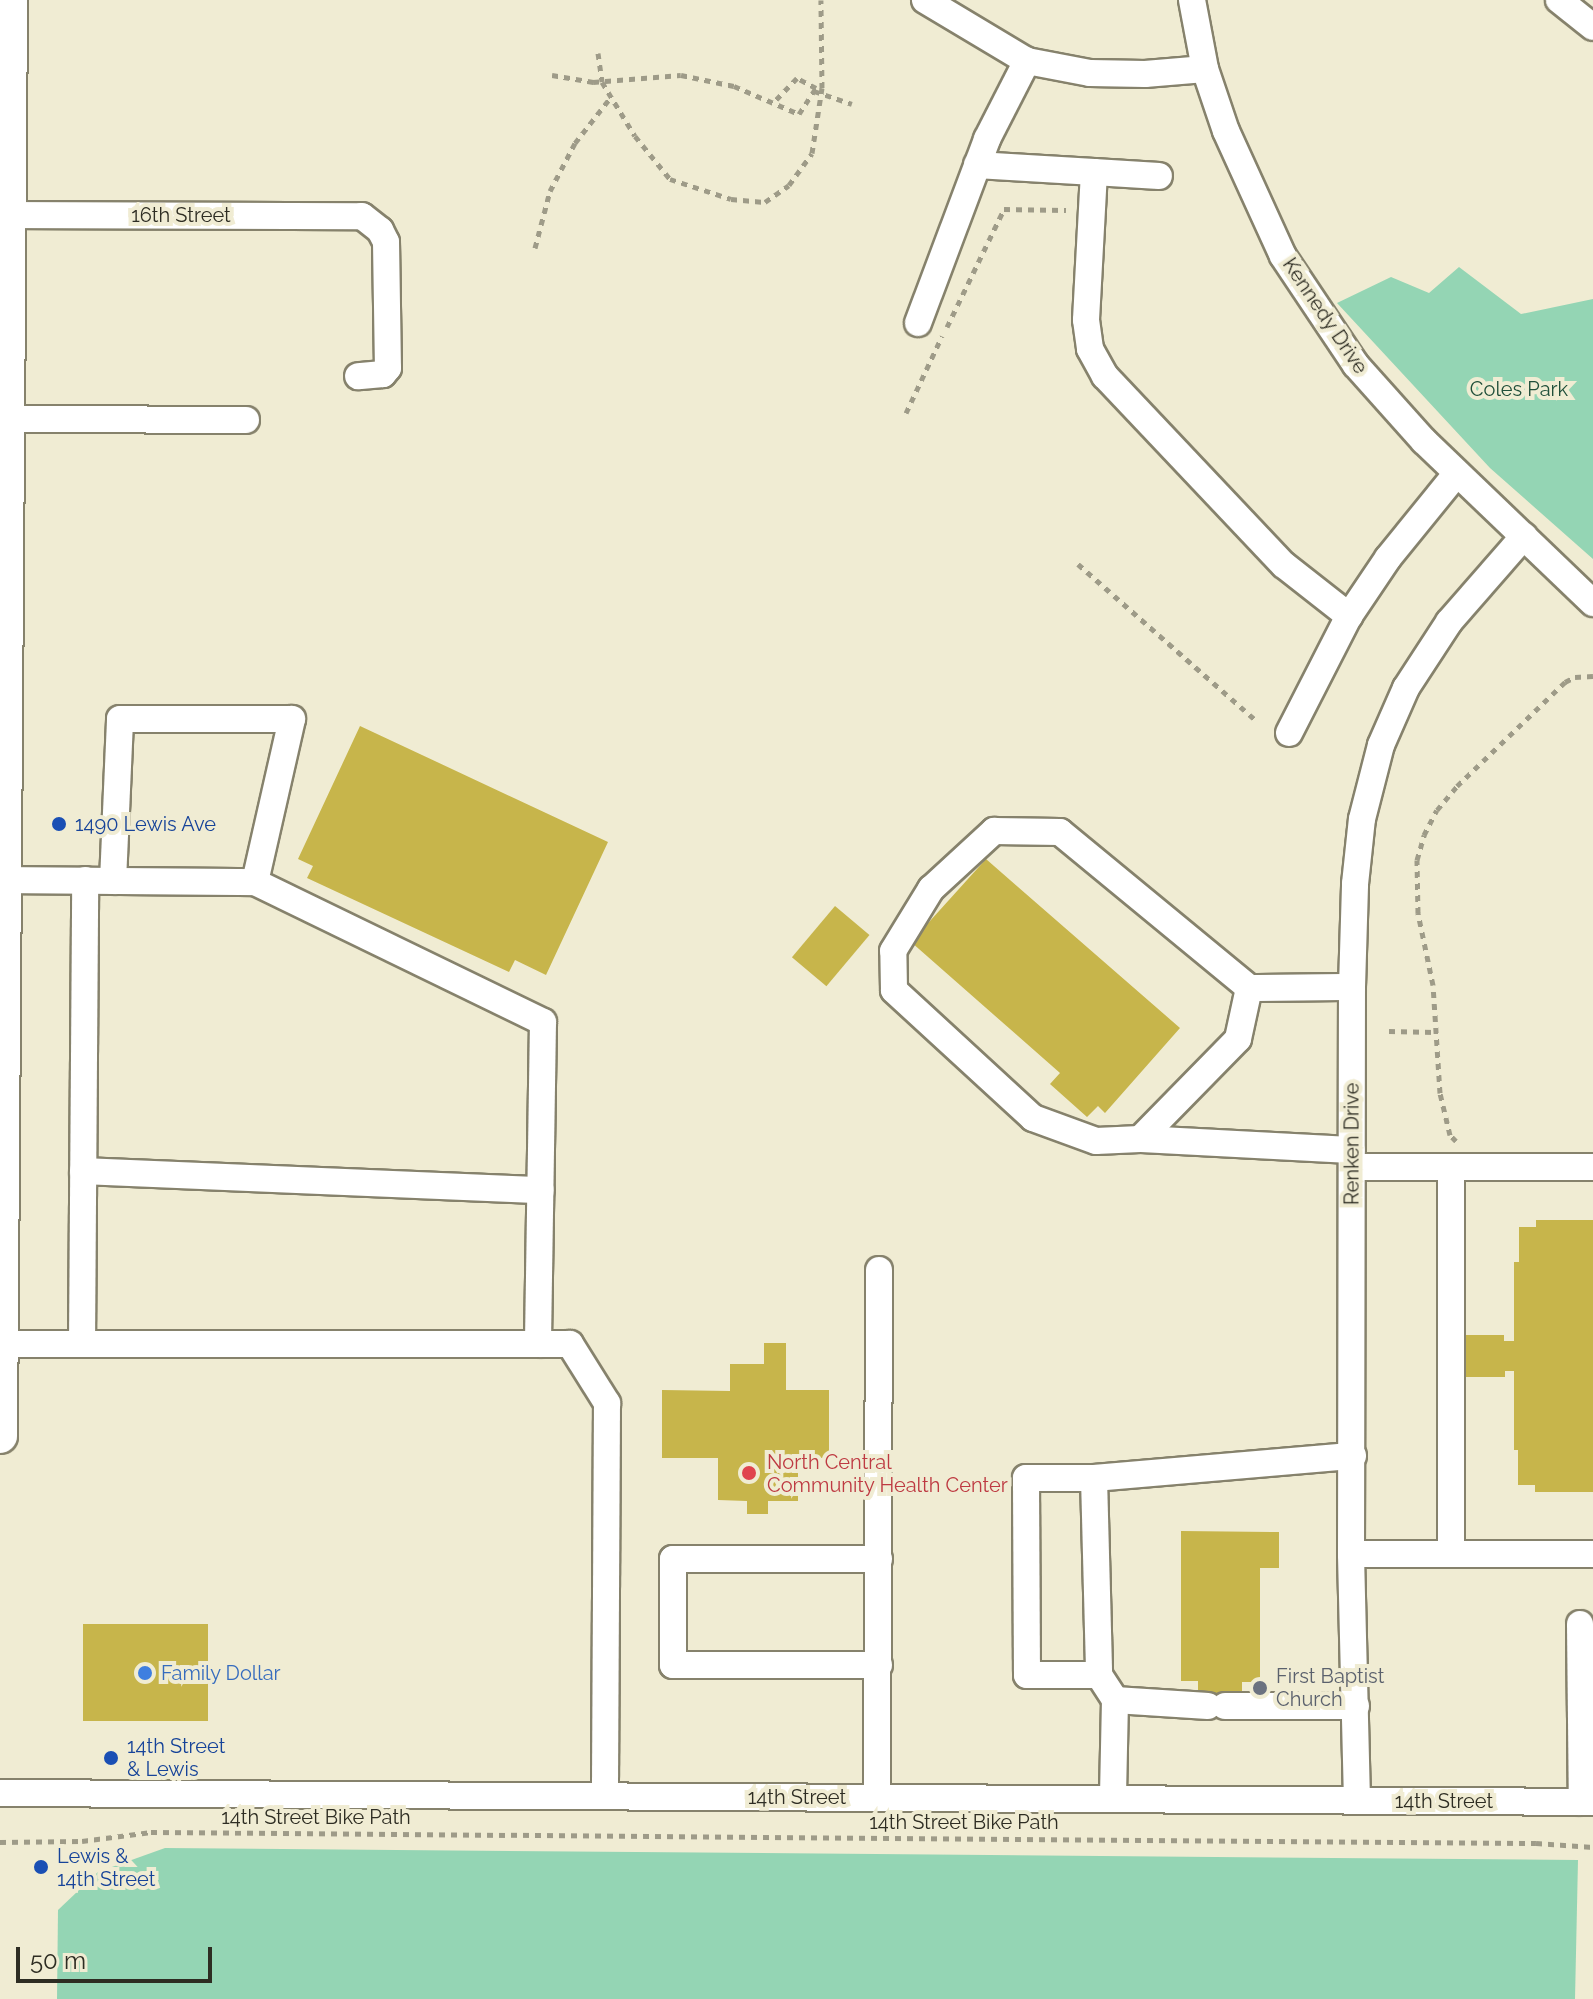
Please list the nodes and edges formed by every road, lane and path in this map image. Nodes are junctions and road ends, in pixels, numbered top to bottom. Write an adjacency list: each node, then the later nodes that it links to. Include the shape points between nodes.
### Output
1 (821, 0): 13 (path)
2 (1192, 0): 9 (street, Kennedy Drive)
3 (1559, 0): 6 (street)
4 (938, 4): 8 (street)
5 (7, 9): 20 (main road)
6 (1593, 27)
7 (598, 53): 11 (path)
8 (1027, 61): 9 (street, via 1090,73); 17 (street)
9 (1205, 69): 26 (street, Kennedy Drive, via 1226,131 1283,256 1356,365)
10 (552, 75): 11 (path)
11 (602, 82): 14 (path); 15 (path, via 681,75 734,86)
12 (814, 91): 13 (path); 15 (path, via 799,114); 15 (path, via 797,78)
13 (821, 94): 14 (path, via 812,153 775,197 752,202 670,179); 16 (path)
14 (611, 97): 21 (path, via 575,143 550,191)
15 (774, 102)
16 (852, 104)
17 (977, 165): 18 (street); 22 (street)
18 (1094, 172): 19 (street); 30 (street, via 1086,320 1090,349 1105,376 1284,565)
19 (1159, 176)
20 (5, 215): 23 (street, 16th Street, via 362,216 386,242 388,368 383,374); 24 (main road)
21 (535, 248)
22 (918, 323)
23 (358, 376)
24 (4, 419): 25 (street); 34 (main road)
25 (246, 420)
26 (1457, 473): 27 (street, Kennedy Drive); 30 (street)
27 (1524, 536): 29 (street, Kennedy Drive); 38 (street, Renken Drive, via 1449,622 1406,688 1381,745 1362,819)
28 (1078, 564): 32 (path)
29 (1593, 603)
30 (1349, 616): 33 (street)
31 (1593, 676): 41 (path, via 1565,682 1457,786 1424,835 1416,888 1433,985)
32 (1257, 721)
33 (1289, 733)
34 (4, 880): 35 (street); 49 (main road)
35 (85, 880): 36 (street); 46 (street)
36 (113, 881): 37 (street); 37 (street, via 120,719 292,719)
37 (255, 882): 47 (street, via 543,1022)
38 (1352, 987): 39 (street); 44 (street, Renken Drive)
39 (1249, 988): 42 (street, via 1238,1039); 42 (street, via 1060,832 994,831 931,889 893,951 894,990 1033,1118 1096,1141)
40 (1389, 1031): 41 (path)
41 (1435, 1032): 43 (path, via 1440,1093)
42 (1140, 1139): 44 (street)
43 (1455, 1155): 44 (street); 45 (street); 56 (street)
44 (1352, 1159): 53 (street, Renken Drive)
45 (1593, 1167)
46 (83, 1171): 47 (street); 50 (street)
47 (541, 1190): 51 (street)
48 (879, 1270): 58 (street)
49 (0, 1344): 50 (street); 52 (main road)
50 (82, 1344): 51 (street)
51 (538, 1344): 65 (street, via 570,1344 607,1403)
52 (0, 1436)
53 (1353, 1456): 54 (street); 55 (street, Renken Drive)
54 (1094, 1478): 61 (street); 61 (street, via 1026,1478 1027,1675)
55 (1351, 1554): 56 (street); 63 (street, Renken Drive)
56 (1451, 1554): 57 (street)
57 (1593, 1554)
58 (879, 1559): 60 (street); 60 (street, via 673,1559 673,1665)
59 (1580, 1624): 69 (street)
60 (879, 1665): 66 (street)
61 (1099, 1675): 62 (street)
62 (1115, 1700): 63 (street); 67 (street)
63 (1356, 1706): 68 (street, Renken Drive)
64 (0, 1793): 65 (street, 14th Street)
65 (605, 1796): 66 (street, 14th Street)
66 (877, 1798): 67 (street, 14th Street)
67 (1113, 1799): 68 (street, 14th Street)
68 (1357, 1801): 69 (street, 14th Street)
69 (1588, 1802)
70 (0, 1842): 71 (path, 14th Street Bike Path, via 82,1841 151,1832 1505,1842)
71 (1593, 1847)

